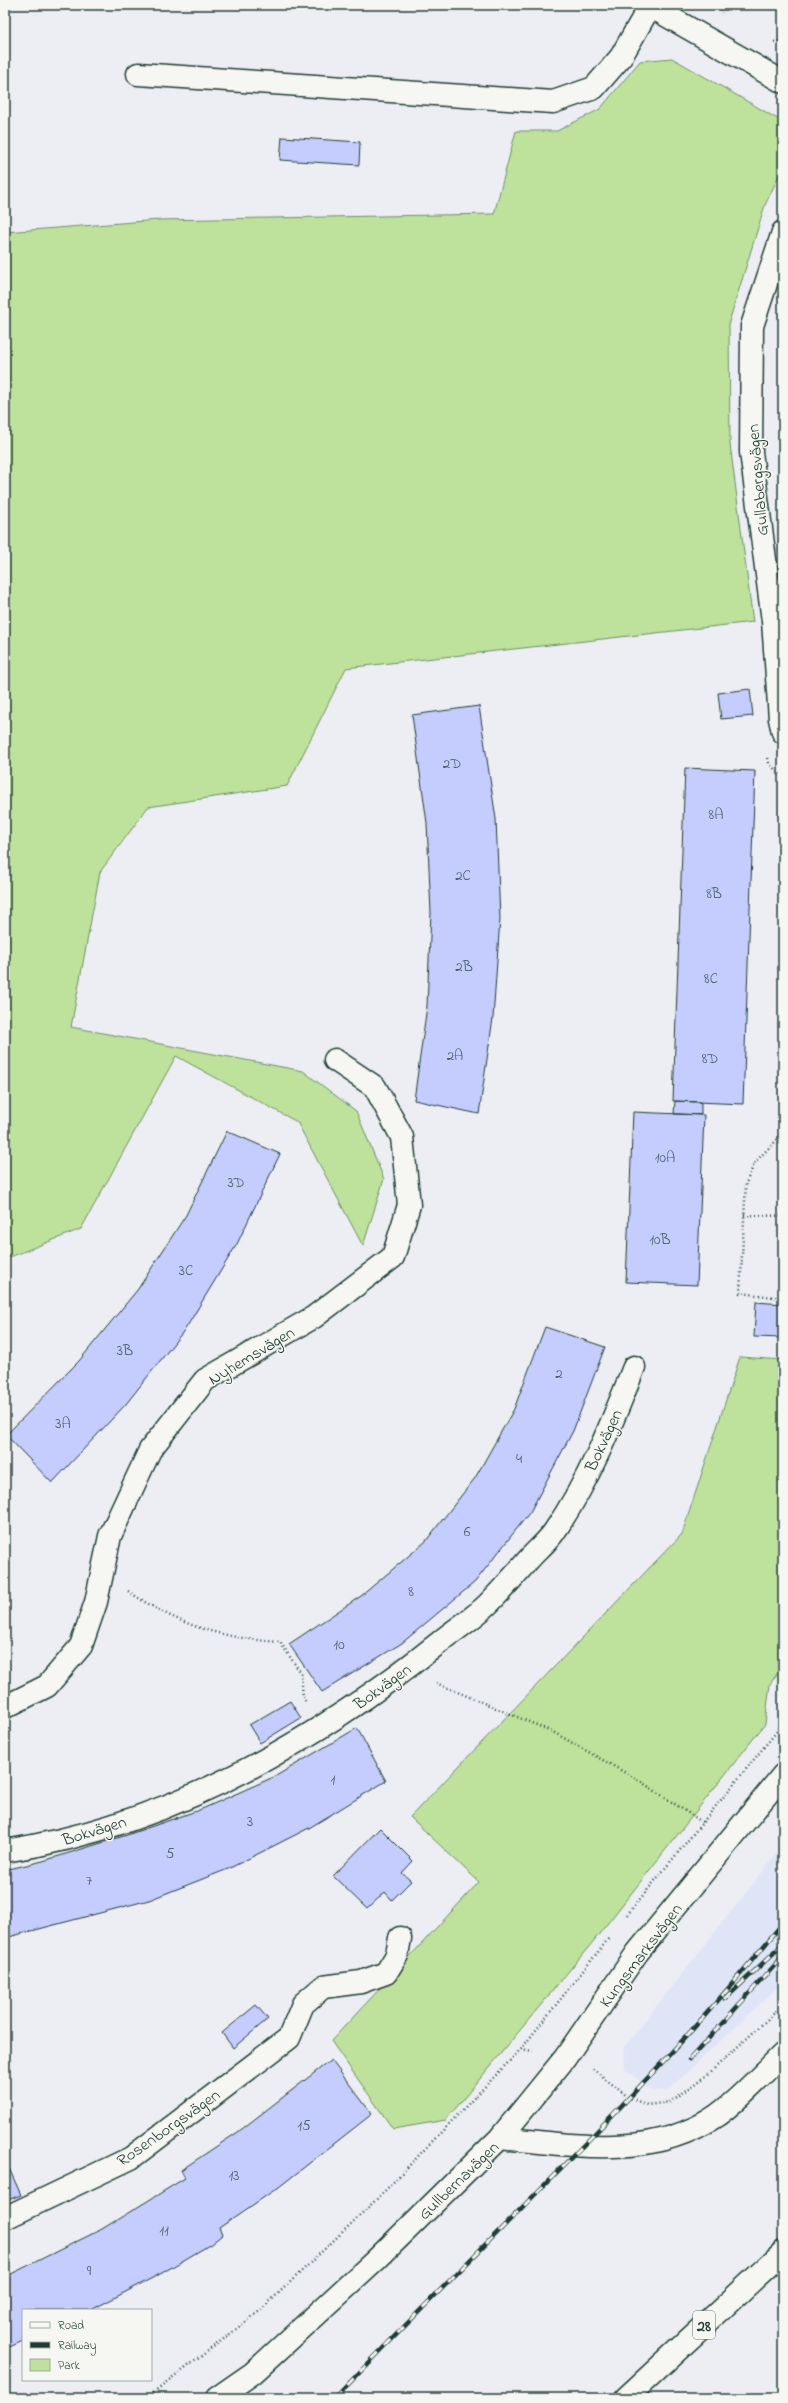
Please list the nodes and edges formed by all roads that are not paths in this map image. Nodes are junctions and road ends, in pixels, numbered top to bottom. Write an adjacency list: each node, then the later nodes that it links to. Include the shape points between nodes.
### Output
1 (649, 6): 2 (main road, via 621,57 594,88 553,102); 3 (main road)
2 (138, 74)
3 (783, 82)
4 (783, 232): 5 (main road, Gullabergsvägen, via 752,326 751,452 773,621)
5 (783, 732)
6 (335, 1060): 8 (main road, Nyhemsvägen, via 375,1087 402,1137 409,1205 393,1257 314,1317 205,1380 150,1450 110,1536 96,1602 81,1646 46,1686)
7 (634, 1367): 10 (main road, Bokvägen, via 603,1444 553,1532 488,1604 405,1670 352,1708 269,1757 193,1796 117,1824 41,1846)
8 (5, 1707)
9 (783, 1775): 13 (main road, Kungsmarksvägen, via 637,1953 565,2058)
10 (5, 1851)
11 (400, 1938): 14 (main road, Rosenborgsvägen, via 397,1955 386,1973 360,1982 323,1988 303,2004 289,2038 131,2158)
12 (783, 2054): 13 (main road, Gullbernavägen, via 716,2116 684,2133 650,2144 617,2147 582,2146)
13 (500, 2138): 16 (main road, Gullbernavägen, via 377,2259 252,2372)
14 (5, 2218)
15 (783, 2252): 17 (main road, 28)
16 (217, 2398)
17 (626, 2398)

